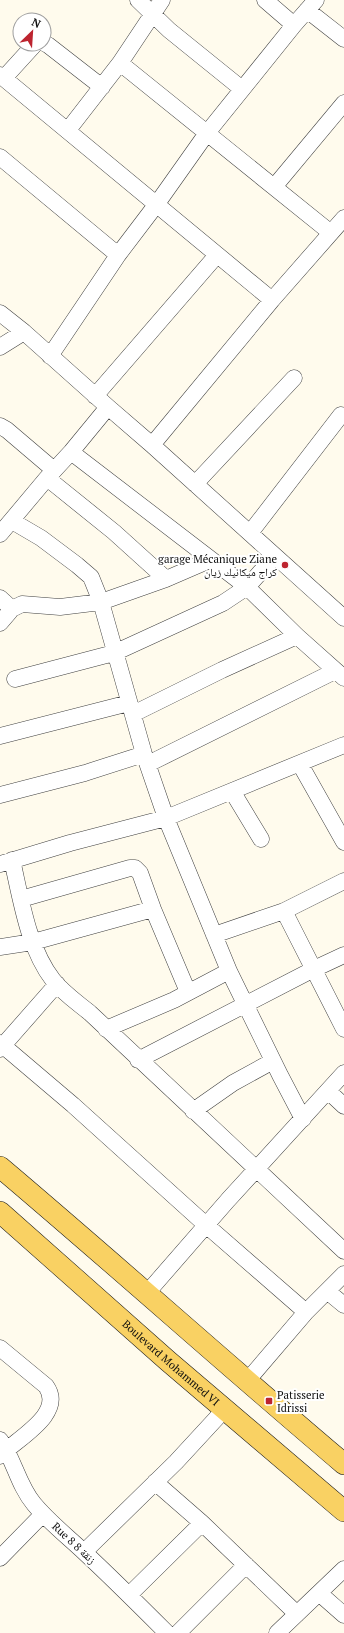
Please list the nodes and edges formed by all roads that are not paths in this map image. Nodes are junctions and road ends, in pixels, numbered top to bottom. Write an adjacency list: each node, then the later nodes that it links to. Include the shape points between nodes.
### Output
1 (138, 0): 5 (street)
2 (162, 0): 5 (street)
3 (265, 0): 6 (street)
4 (311, 5): 6 (street); 7 (street)
5 (152, 13): 10 (street); 13 (street)
6 (294, 25): 13 (street)
7 (344, 39)
8 (52, 48): 12 (street)
9 (27, 52): 11 (street)
10 (120, 64): 12 (street); 16 (street)
11 (2, 77): 15 (street)
12 (102, 87): 15 (street)
13 (242, 90): 16 (street)
14 (344, 103): 18 (street)
15 (68, 130): 19 (street)
16 (207, 134): 18 (street); 19 (street)
17 (0, 157): 22 (street)
18 (274, 187): 21 (street)
19 (156, 206): 22 (street); 23 (street)
20 (344, 218): 21 (street)
21 (331, 233): 24 (street)
22 (118, 255): 28 (street)
23 (217, 255): 24 (street); 30 (street)
24 (272, 300): 34 (street)
25 (0, 313): 26 (street)
26 (24, 332): 27 (street); 28 (street)
27 (0, 347)
28 (50, 356): 30 (street)
29 (294, 378): 37 (street)
30 (96, 396): 31 (street)
31 (108, 407): 34 (street); 35 (street)
32 (341, 415): 39 (street)
33 (0, 426): 36 (street)
34 (152, 445): 37 (street)
35 (71, 452): 36 (street); 42 (street)
36 (51, 474): 38 (street); 43 (street)
37 (195, 484): 39 (street)
38 (12, 521): 40 (street); 46 (street, via 41,538 91,577)
39 (250, 533): 41 (street)
40 (0, 534)
41 (275, 556): 44 (street); 48 (street)
42 (210, 560): 43 (street); 44 (street)
43 (166, 579): 46 (street)
44 (247, 587): 50 (street); 51 (street, via 223,603)
45 (0, 598): 47 (street)
46 (101, 602): 47 (street, via 60,607 22,604); 51 (street)
47 (12, 608): 49 (street)
48 (344, 618)
49 (0, 623)
50 (297, 636): 52 (street); 54 (street)
51 (114, 653): 53 (street); 54 (street)
52 (340, 675): 57 (street)
53 (15, 679)
54 (131, 709): 55 (street); 57 (street)
55 (0, 736)
56 (343, 747): 58 (street)
57 (146, 759): 60 (street); 61 (street)
58 (300, 764): 59 (street); 63 (street)
59 (232, 791): 61 (street); 62 (street)
60 (0, 795)
61 (166, 818): 64 (street); 69 (street)
62 (261, 839)
63 (344, 842)
64 (6, 862): 66 (street)
65 (344, 881): 68 (street)
66 (21, 899): 67 (street, via 132,868 140,873); 70 (street)
67 (153, 909): 70 (street); 76 (street)
68 (284, 911): 69 (street); 73 (street)
69 (214, 935): 74 (street)
70 (33, 942): 71 (street); 75 (street, via 46,970)
71 (0, 947)
72 (344, 955): 73 (street)
73 (314, 969): 77 (street); 79 (street)
74 (229, 971): 76 (street); 77 (street)
75 (57, 984): 78 (street); 80 (street)
76 (188, 992): 78 (street)
77 (245, 1006): 81 (street); 82 (street)
78 (106, 1028): 81 (street)
79 (344, 1029)
80 (1, 1046): 91 (street, via 73,1104)
81 (138, 1060): 86 (street)
82 (273, 1061): 86 (street, via 233,1083); 87 (street)
83 (344, 1073): 84 (street)
84 (328, 1091): 85 (street); 87 (street)
85 (344, 1106)
86 (193, 1110): 89 (street)
87 (303, 1119): 89 (street)
88 (0, 1167): 95 (main road)
89 (256, 1170): 91 (street); 92 (street)
90 (0, 1212): 100 (main road, Boulevard Mohammed VI)
91 (206, 1225): 95 (street); 97 (street)
92 (344, 1251)
93 (344, 1274): 94 (street)
94 (327, 1290): 96 (street); 97 (street)
95 (147, 1293): 99 (main road)
96 (344, 1305)
97 (306, 1312): 99 (street)
98 (0, 1348): 101 (street, via 46,1386 52,1398 47,1412 39,1422)
99 (247, 1381): 102 (main road)
100 (224, 1410): 103 (street); 104 (main road, Boulevard Mohammed VI)
101 (2, 1448): 105 (street, Rue 8 8 زنقة, via 24,1489)
102 (344, 1464)
103 (155, 1482): 106 (street); 107 (street)
104 (344, 1511)
105 (43, 1514): 107 (street, Rue 8 8 زنقة); 108 (street)
106 (202, 1523): 109 (street); 112 (street)
107 (84, 1552): 112 (street, Rue 8 8 زنقة)
108 (0, 1558)
109 (246, 1564): 113 (street); 116 (street)
110 (344, 1569): 111 (street)
111 (320, 1593): 113 (street); 114 (street)
112 (129, 1596): 115 (street, Rue 8 8 زنقة)
113 (297, 1614): 117 (street)
114 (344, 1615)
115 (167, 1633)
116 (178, 1633)
117 (277, 1633)

